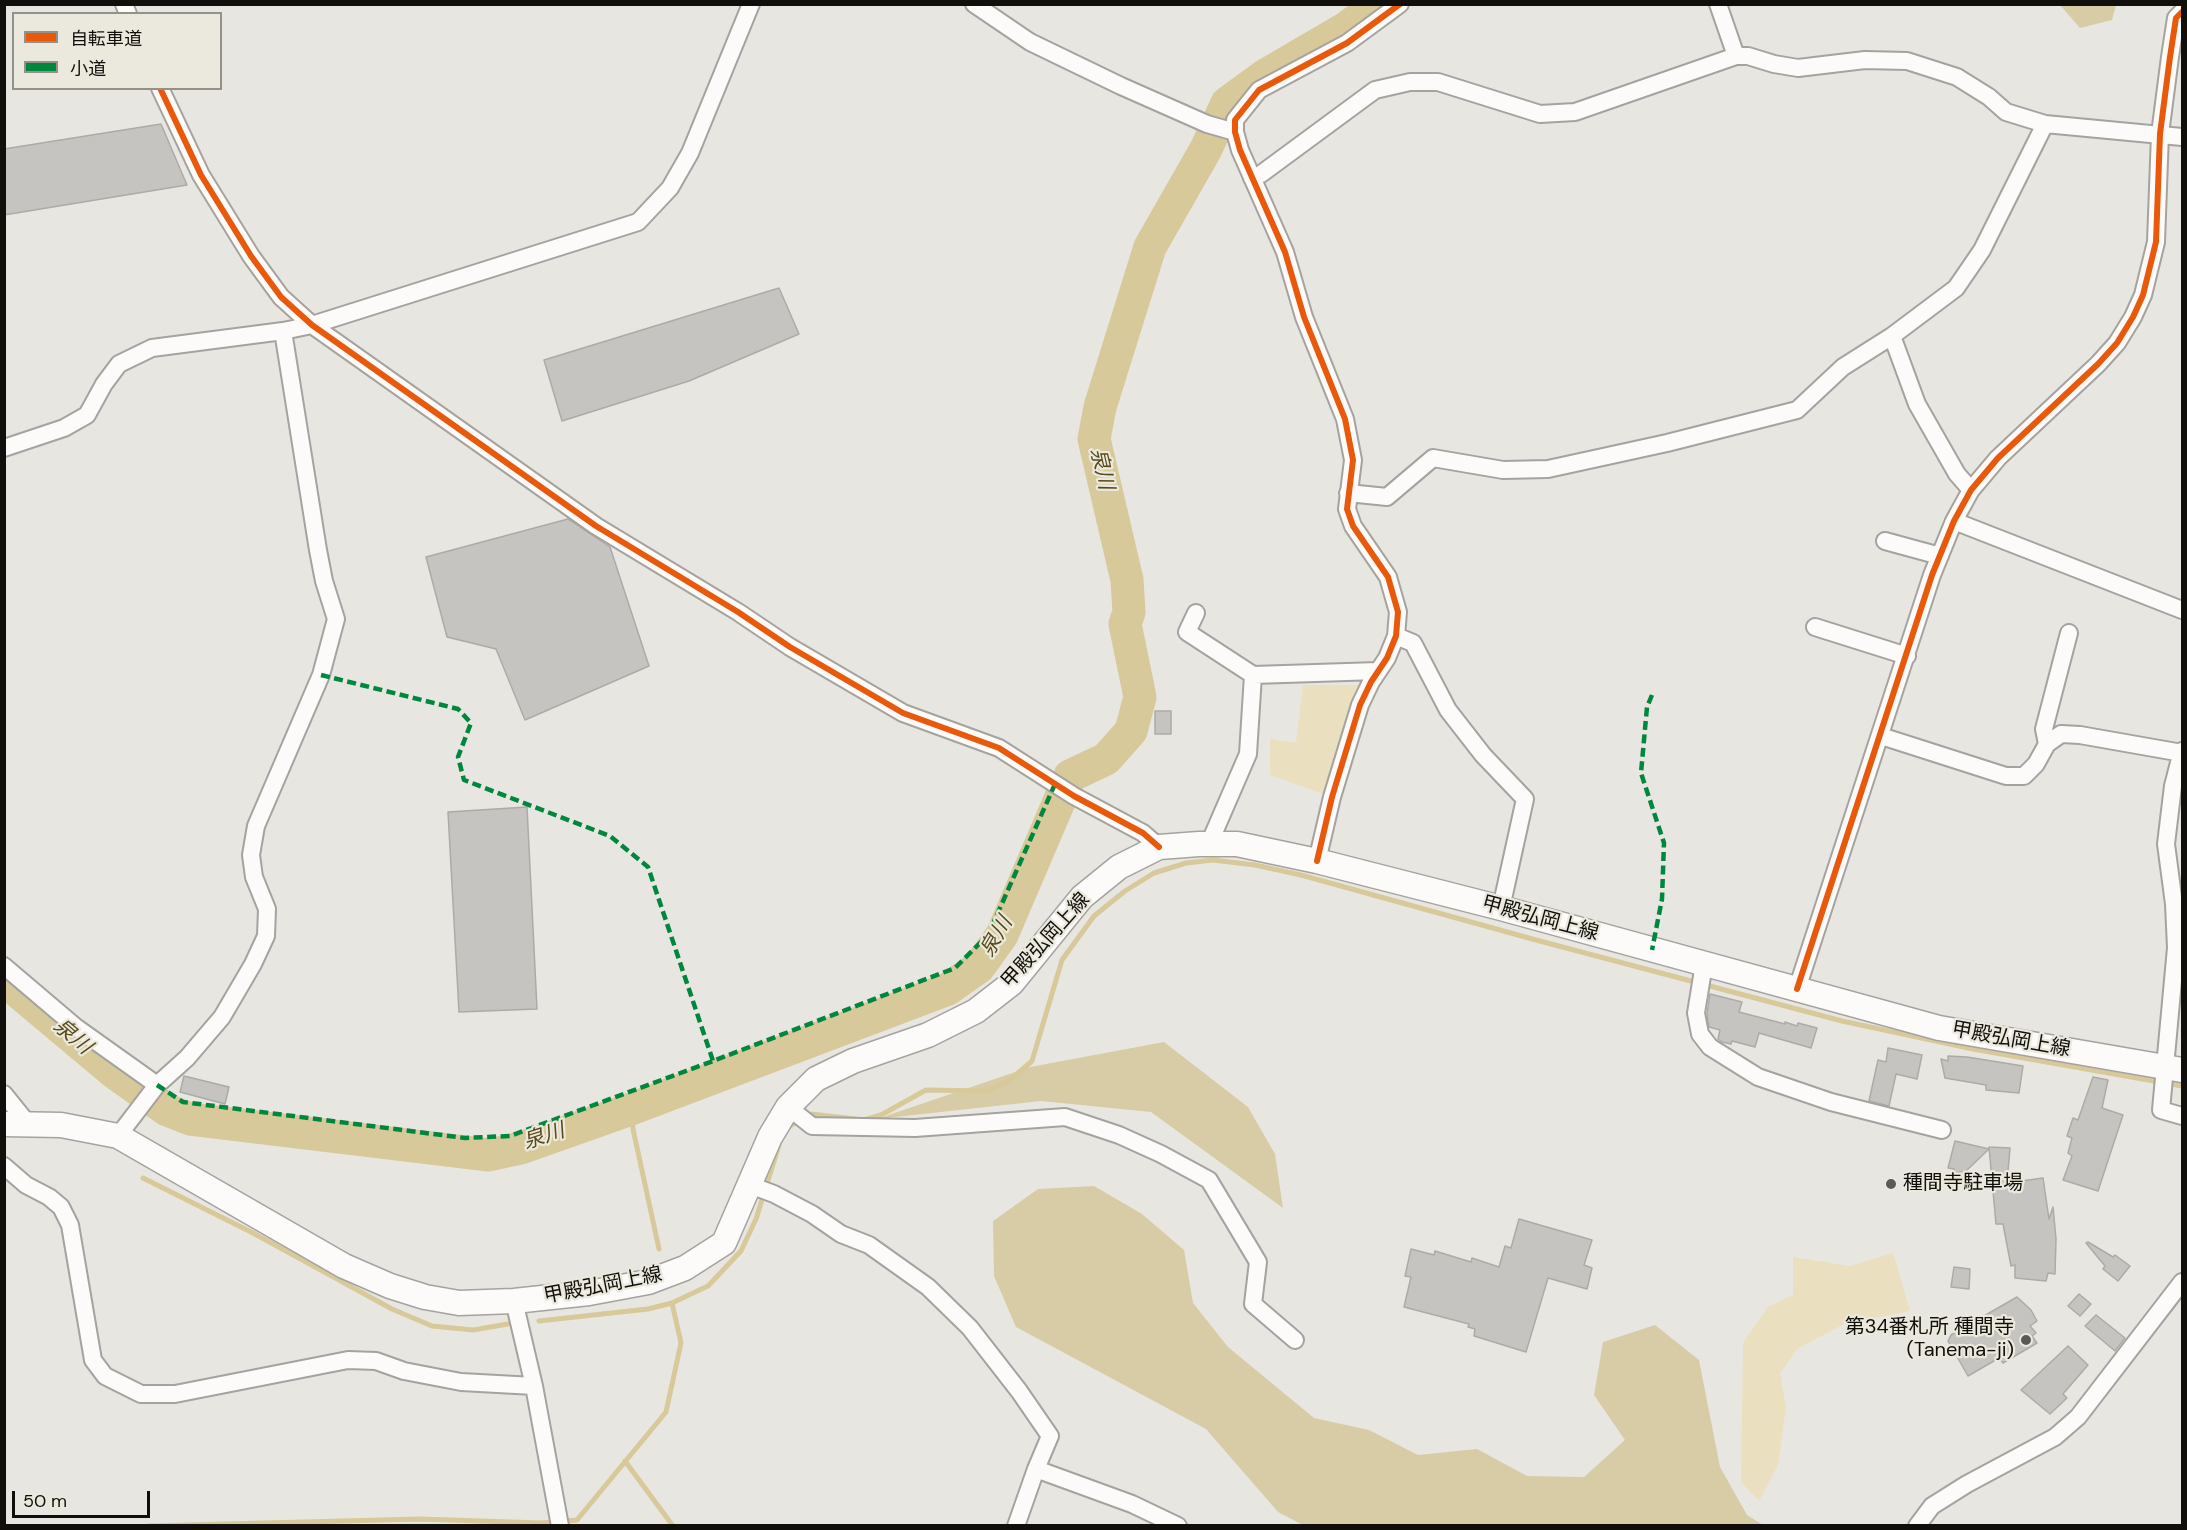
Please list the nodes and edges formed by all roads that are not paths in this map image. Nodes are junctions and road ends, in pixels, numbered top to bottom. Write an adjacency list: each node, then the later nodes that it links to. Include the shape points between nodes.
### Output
1 (751, 4): 13 (street, via 690,153 670,188 638,222)
2 (974, 4): 9 (street, via 1030,42 1121,86)
3 (1400, 4): 9 (street, via 1347,43 1259,90)
4 (1718, 4): 6 (street)
5 (2182, 12): 10 (street, via 2176,18)
6 (1736, 56): 8 (street, via 1798,68 1865,60 1907,61 1957,77 1989,96 2006,112); 12 (street, via 1575,112 1540,114 1438,82 1410,82 1375,90)
7 (161, 90): 13 (street, via 201,175 251,256 280,297)
8 (2045, 124): 10 (street); 15 (street, via 1982,250 1956,288)
9 (1230, 131): 12 (street)
10 (2160, 134): 11 (street); 17 (street, via 2156,242 2143,295 2133,317 2098,364)
11 (2182, 137)
12 (1252, 178): 18 (street, via 1285,252 1304,317 1345,419 1353,460)
13 (312, 325): 14 (street); 34 (street, via 596,526 790,647 903,713 999,748 1074,796 1143,833)
14 (283, 331): 16 (street, via 152,348 118,364 87,415 64,428); 41 (street, via 318,550 336,619 321,675 256,826 251,855 254,877 267,909 266,936 222,1017)
15 (1892, 336): 17 (street, via 1917,404 1957,474); 18 (street, via 1843,367 1797,410 1548,469 1503,470 1433,458 1387,497)
16 (4, 448)
17 (1971, 489): 19 (street)
18 (1348, 493): 26 (street, via 1347,509 1353,526 1388,577 1398,612)
19 (1954, 520): 21 (street); 22 (street)
20 (1885, 540): 21 (street)
21 (1940, 556): 27 (street)
22 (2182, 610)
23 (1196, 613): 29 (street, via 1187,632)
24 (1815, 627): 27 (street)
25 (2069, 633): 31 (street, via 2044,729)
26 (1396, 636): 28 (street); 36 (street, via 1413,643 1448,710 1525,799)
27 (1907, 656): 30 (street)
28 (1378, 670): 29 (street); 35 (street, via 1359,705)
29 (1253, 675): 33 (street, via 1248,754)
30 (1881, 736): 31 (street, via 2006,776 2024,776); 39 (street)
31 (2048, 744): 32 (street, via 2061,734 2080,735)
32 (2182, 752): 40 (street, via 2173,786 2166,844 2176,948)
33 (1209, 844): 34 (main road, 甲殿弘岡上線); 35 (main road, 甲殿弘岡上線, via 1237,844)
34 (1159, 847): 43 (main road, 甲殿弘岡上線, via 1119,867 1082,897 1012,983 976,1011 928,1035 816,1078)
35 (1317, 861): 36 (main road, 甲殿弘岡上線)
36 (1501, 908): 38 (main road, 甲殿弘岡上線)
37 (4, 966): 41 (street)
38 (1704, 966): 39 (main road, 甲殿弘岡上線); 47 (street, via 1696,1013 1700,1034 1710,1047 1758,1077 1831,1102)
39 (1797, 989): 40 (main road, 甲殿弘岡上線, via 1938,1028)
40 (2168, 1077): 44 (street, via 2161,1110)
41 (154, 1089): 48 (street)
42 (4, 1094): 46 (street)
43 (788, 1107): 50 (main road, 甲殿弘岡上線, via 770,1137); 53 (street, via 812,1126 915,1128 1065,1117 1161,1154 1209,1180 1258,1262 1253,1304)
44 (2182, 1116)
45 (4, 1124): 46 (main road, 甲殿弘岡上線)
46 (29, 1125): 48 (main road, 甲殿弘岡上線, via 61,1125)
47 (1942, 1130)
48 (118, 1136): 52 (main road, 甲殿弘岡上線, via 344,1266 381,1282 425,1297 459,1303)
49 (4, 1166): 54 (street, via 61,1207 70,1225 93,1360 105,1376 141,1394 175,1394 348,1360 375,1361 462,1382)
50 (762, 1190): 52 (main road, 甲殿弘岡上線, via 724,1243 686,1268 648,1282); 55 (street, via 812,1214 841,1234 869,1245 928,1287 970,1328 1050,1436)
51 (2182, 1282): 59 (street, via 2078,1417 2055,1437 1932,1506)
52 (514, 1301): 54 (street)
53 (1295, 1340)
54 (534, 1386): 56 (street)
55 (1036, 1469): 57 (street); 58 (street, via 1132,1504)
56 (559, 1522)
57 (1016, 1526)
58 (1178, 1526)
59 (1917, 1526)

